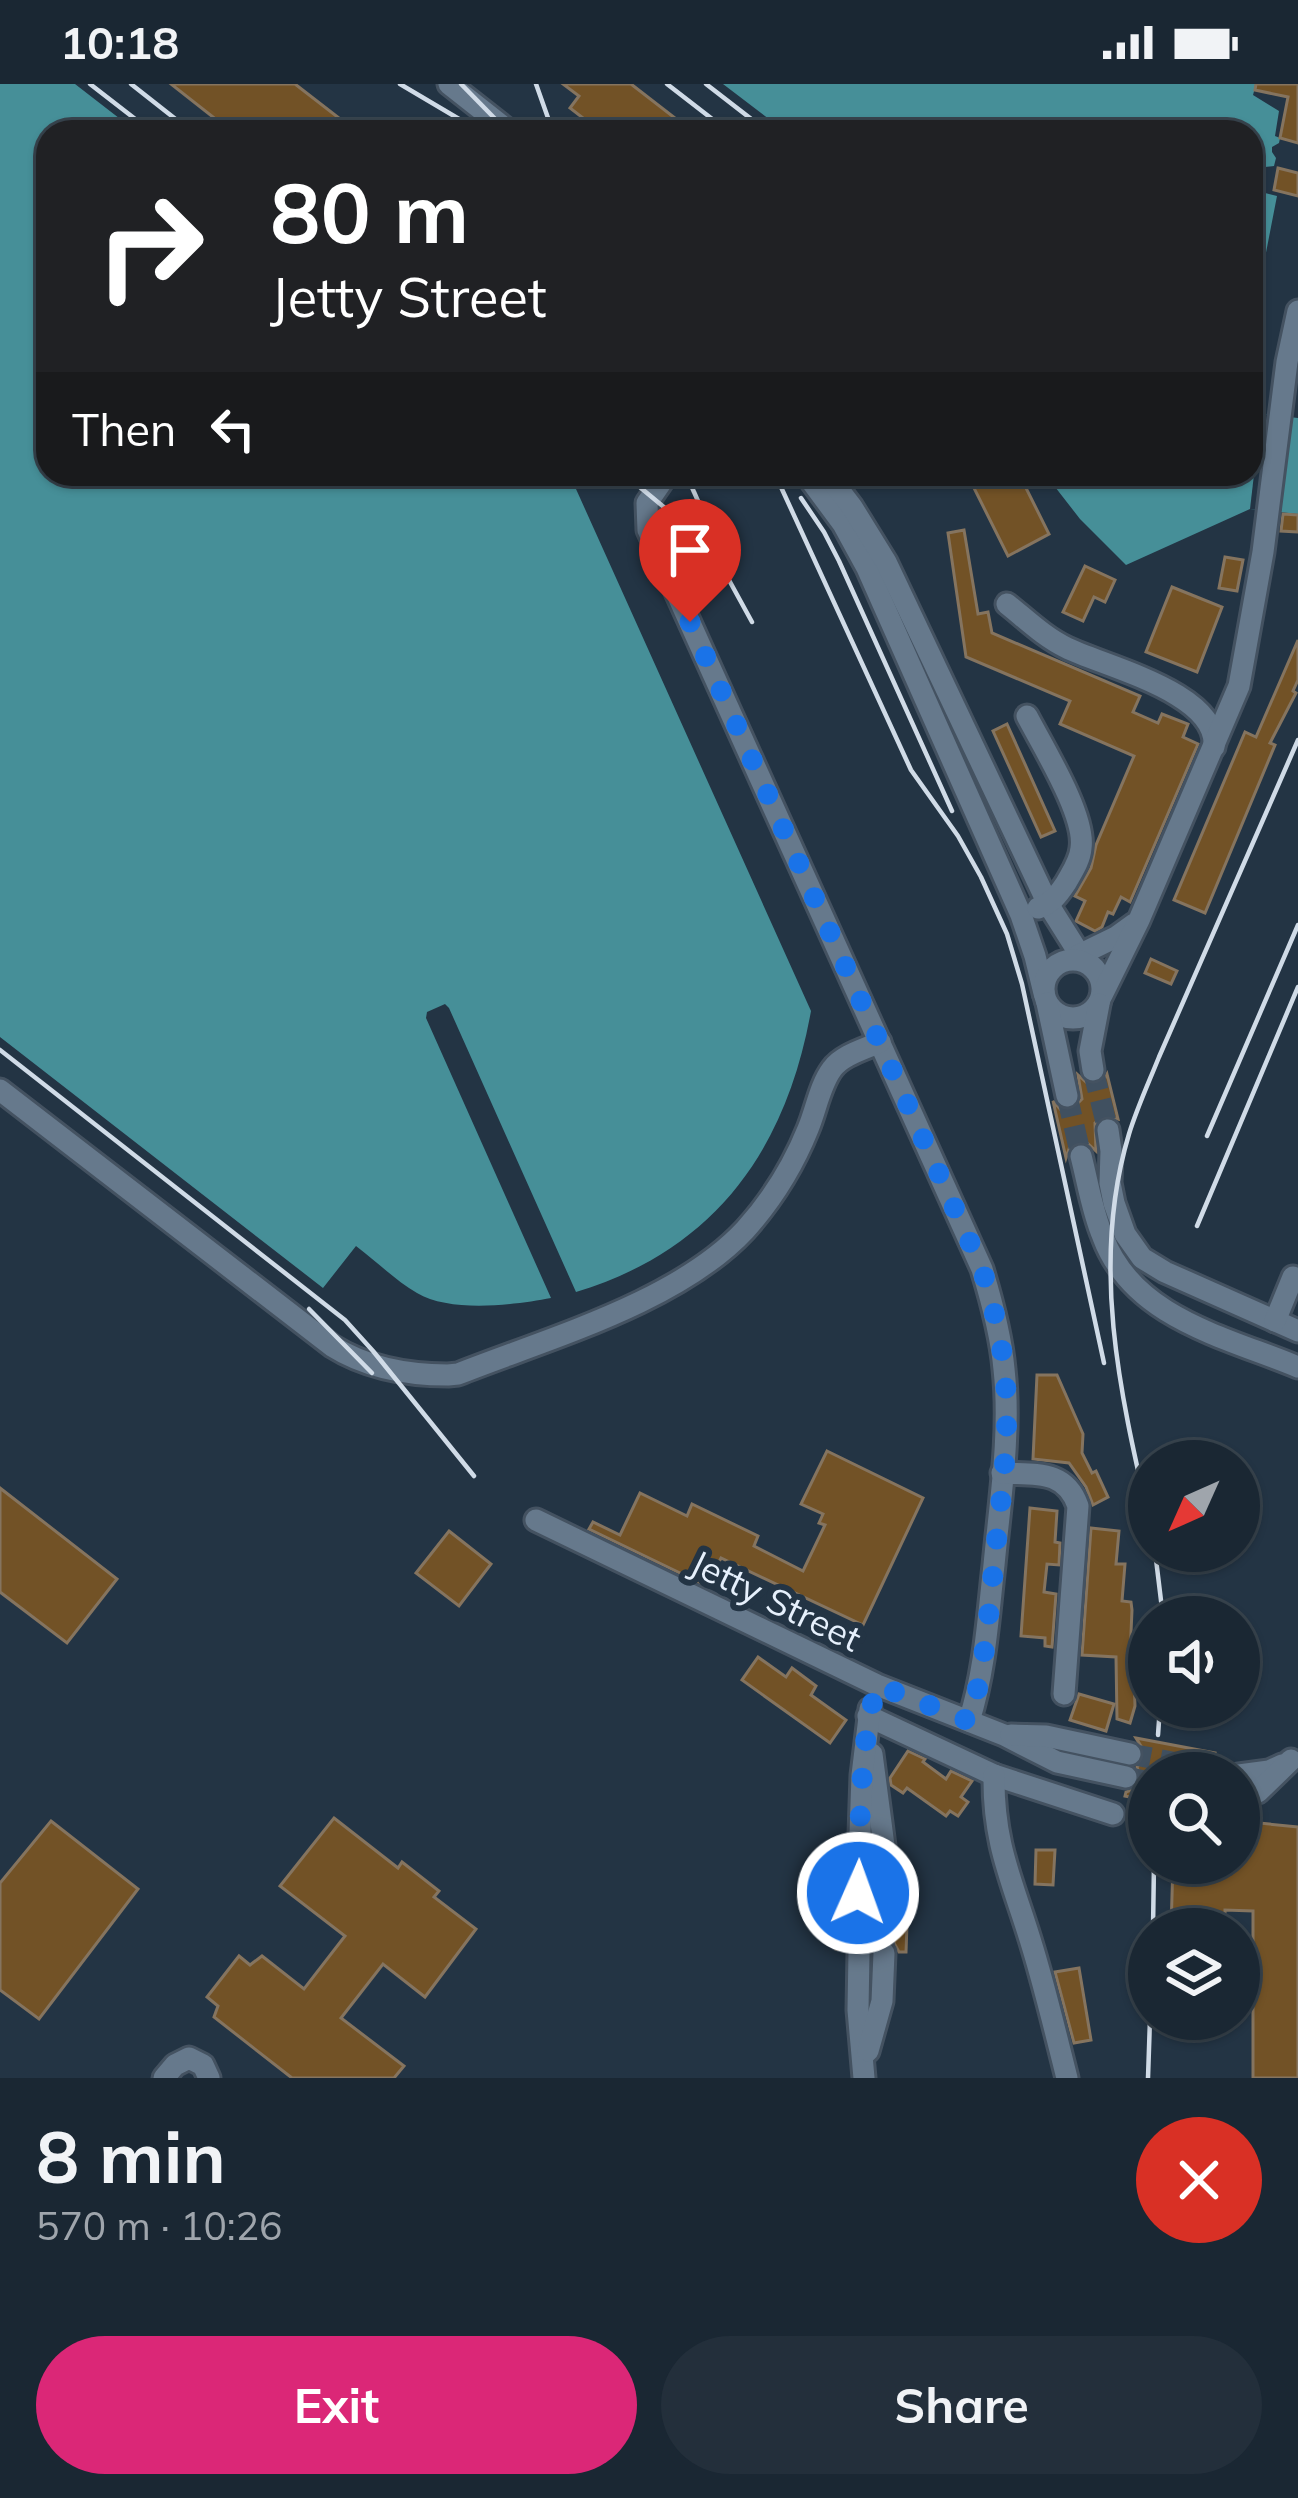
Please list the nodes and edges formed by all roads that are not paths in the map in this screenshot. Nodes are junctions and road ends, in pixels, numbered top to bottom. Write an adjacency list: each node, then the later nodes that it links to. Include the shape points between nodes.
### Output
1 (449, 84): 2 (lane)
2 (495, 120)
3 (1298, 311): 9 (lane, via 1243,673)
4 (658, 486): 16 (lane, via 646,503 648,530)
5 (815, 486): 11 (lane, via 867,568)
6 (836, 486): 10 (lane, via 886,562)
7 (1006, 604): 9 (lane, via 1060,644 1191,703 1214,732)
8 (1027, 716): 10 (lane, via 1082,836 1078,862)
9 (1213, 748): 12 (lane)
10 (1048, 904): 11 (lane); 13 (lane)
11 (1021, 915): 14 (lane)
12 (1139, 920): 13 (lane); 15 (lane)
13 (1079, 962): 14 (lane, via 1047,976); 15 (lane, via 1100,977)
14 (1046, 998): 15 (lane, via 1074,1018); 19 (lane)
15 (1101, 999): 17 (lane)
16 (880, 1042): 18 (lane, via 835,1065 788,1174 708,1263 626,1309 448,1376 349,1357); 26 (lane, via 992,1301 1006,1399)
17 (1093, 1070)
18 (0, 1090)
19 (1067, 1096)
20 (1108, 1130): 23 (lane, via 1112,1194 1137,1252)
21 (1082, 1156): 25 (lane, via 1103,1240 1142,1295)
22 (1293, 1277): 23 (lane)
23 (1275, 1321): 24 (lane)
24 (1298, 1331)
25 (1298, 1367)
26 (1002, 1473): 29 (lane, via 1059,1480 1078,1506); 30 (lane, via 986,1645)
27 (536, 1520): 28 (lane, Jetty Street)
28 (877, 1685): 30 (lane, Jetty Street); 31 (lane)
29 (1064, 1694)
30 (969, 1721): 33 (lane, Jetty Street, via 1004,1735 1046,1736)
31 (868, 1723): 36 (lane); 40 (lane); 41 (lane)
32 (1128, 1754): 33 (lane)
33 (1076, 1755): 37 (lane)
34 (1295, 1758): 35 (lane); 38 (lane)
35 (1260, 1772)
36 (994, 1775): 39 (lane); 47 (lane, via 1000,1848)
37 (1126, 1777)
38 (1260, 1790)
39 (1113, 1814)
40 (858, 1893)
41 (885, 1894)
42 (859, 1952): 44 (lane)
43 (884, 1953): 44 (lane, via 882,2001)
44 (864, 2071)
45 (164, 2078): 46 (lane, via 189,2058)
46 (209, 2078)
47 (1067, 2078)

